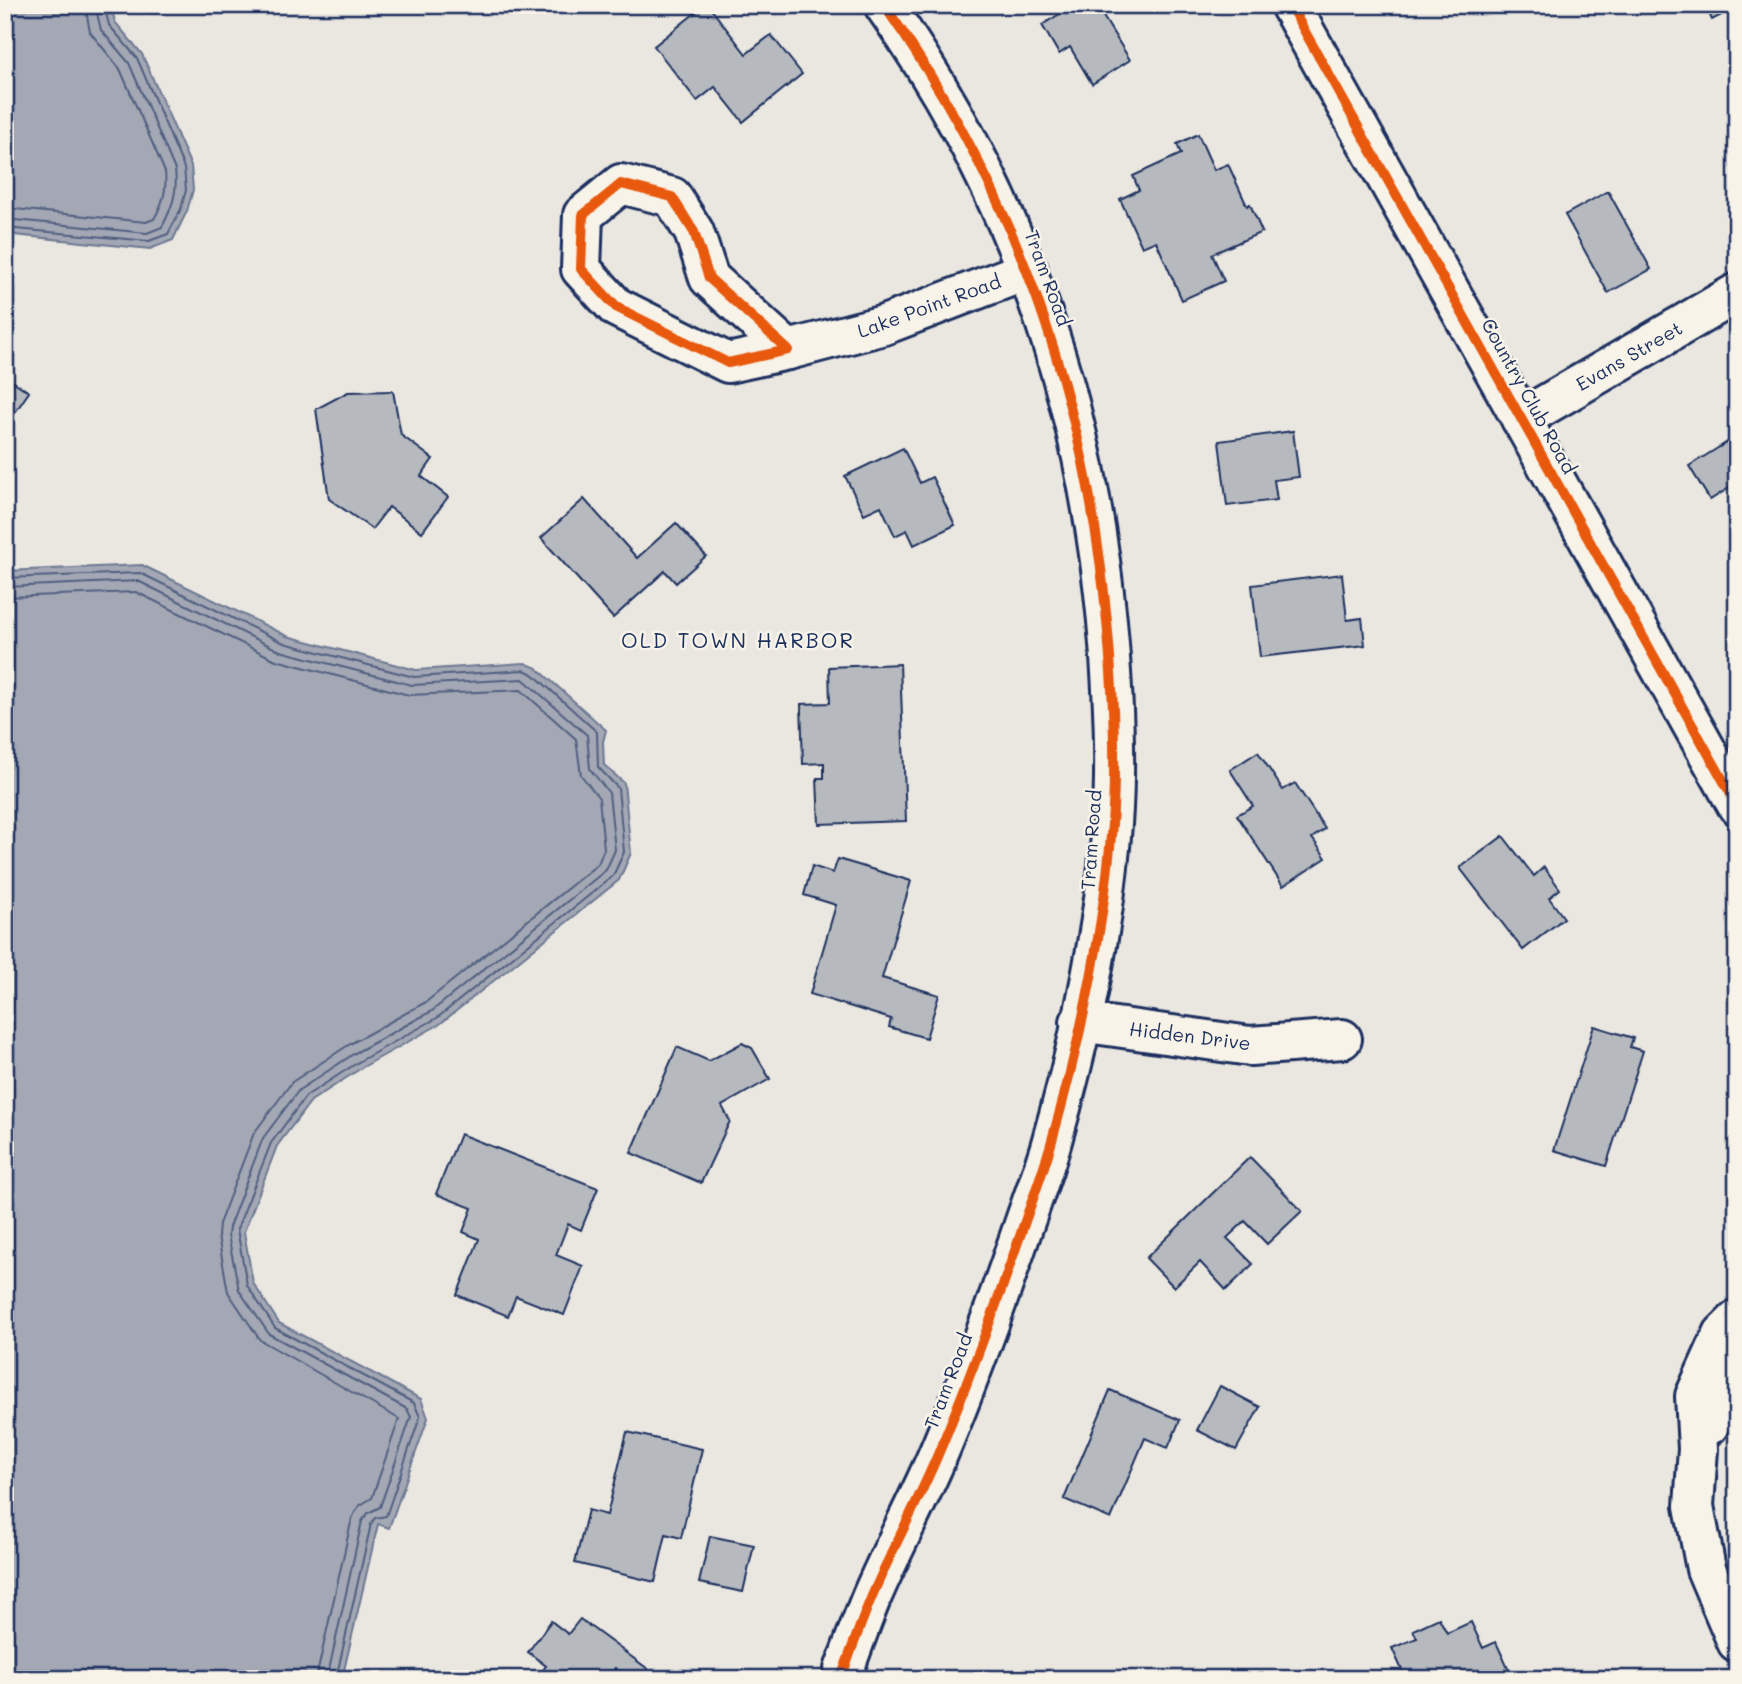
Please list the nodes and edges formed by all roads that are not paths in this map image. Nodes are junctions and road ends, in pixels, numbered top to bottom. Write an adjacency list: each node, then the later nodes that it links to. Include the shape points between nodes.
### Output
1 (884, 5): 3 (street, Tram Road, via 961,125)
2 (1290, 5): 6 (street, Country Club Road)
3 (1028, 270): 5 (street, Lake Point Road, via 884,326); 8 (street, Tram Road, via 1076,424 1092,502 1111,660 1112,820 1104,901)
4 (1737, 293): 6 (street, Evans Street)
5 (788, 350): 5 (street, Lake Point Road, via 728,363 616,307 581,269 583,215 621,184 672,197 694,232 709,278)
6 (1521, 419): 7 (street, Country Club Road)
7 (1737, 804)
8 (1080, 1022): 9 (street, Hidden Drive, via 1250,1046); 14 (street, Tram Road, via 1051,1146 998,1300 939,1454 872,1597)
9 (1342, 1039)
10 (1737, 1320): 12 (street, via 1723,1334 1695,1396)
11 (1737, 1373): 12 (street)
12 (1698, 1450): 13 (street, via 1694,1506 1706,1569)
13 (1737, 1642)
14 (843, 1679)

